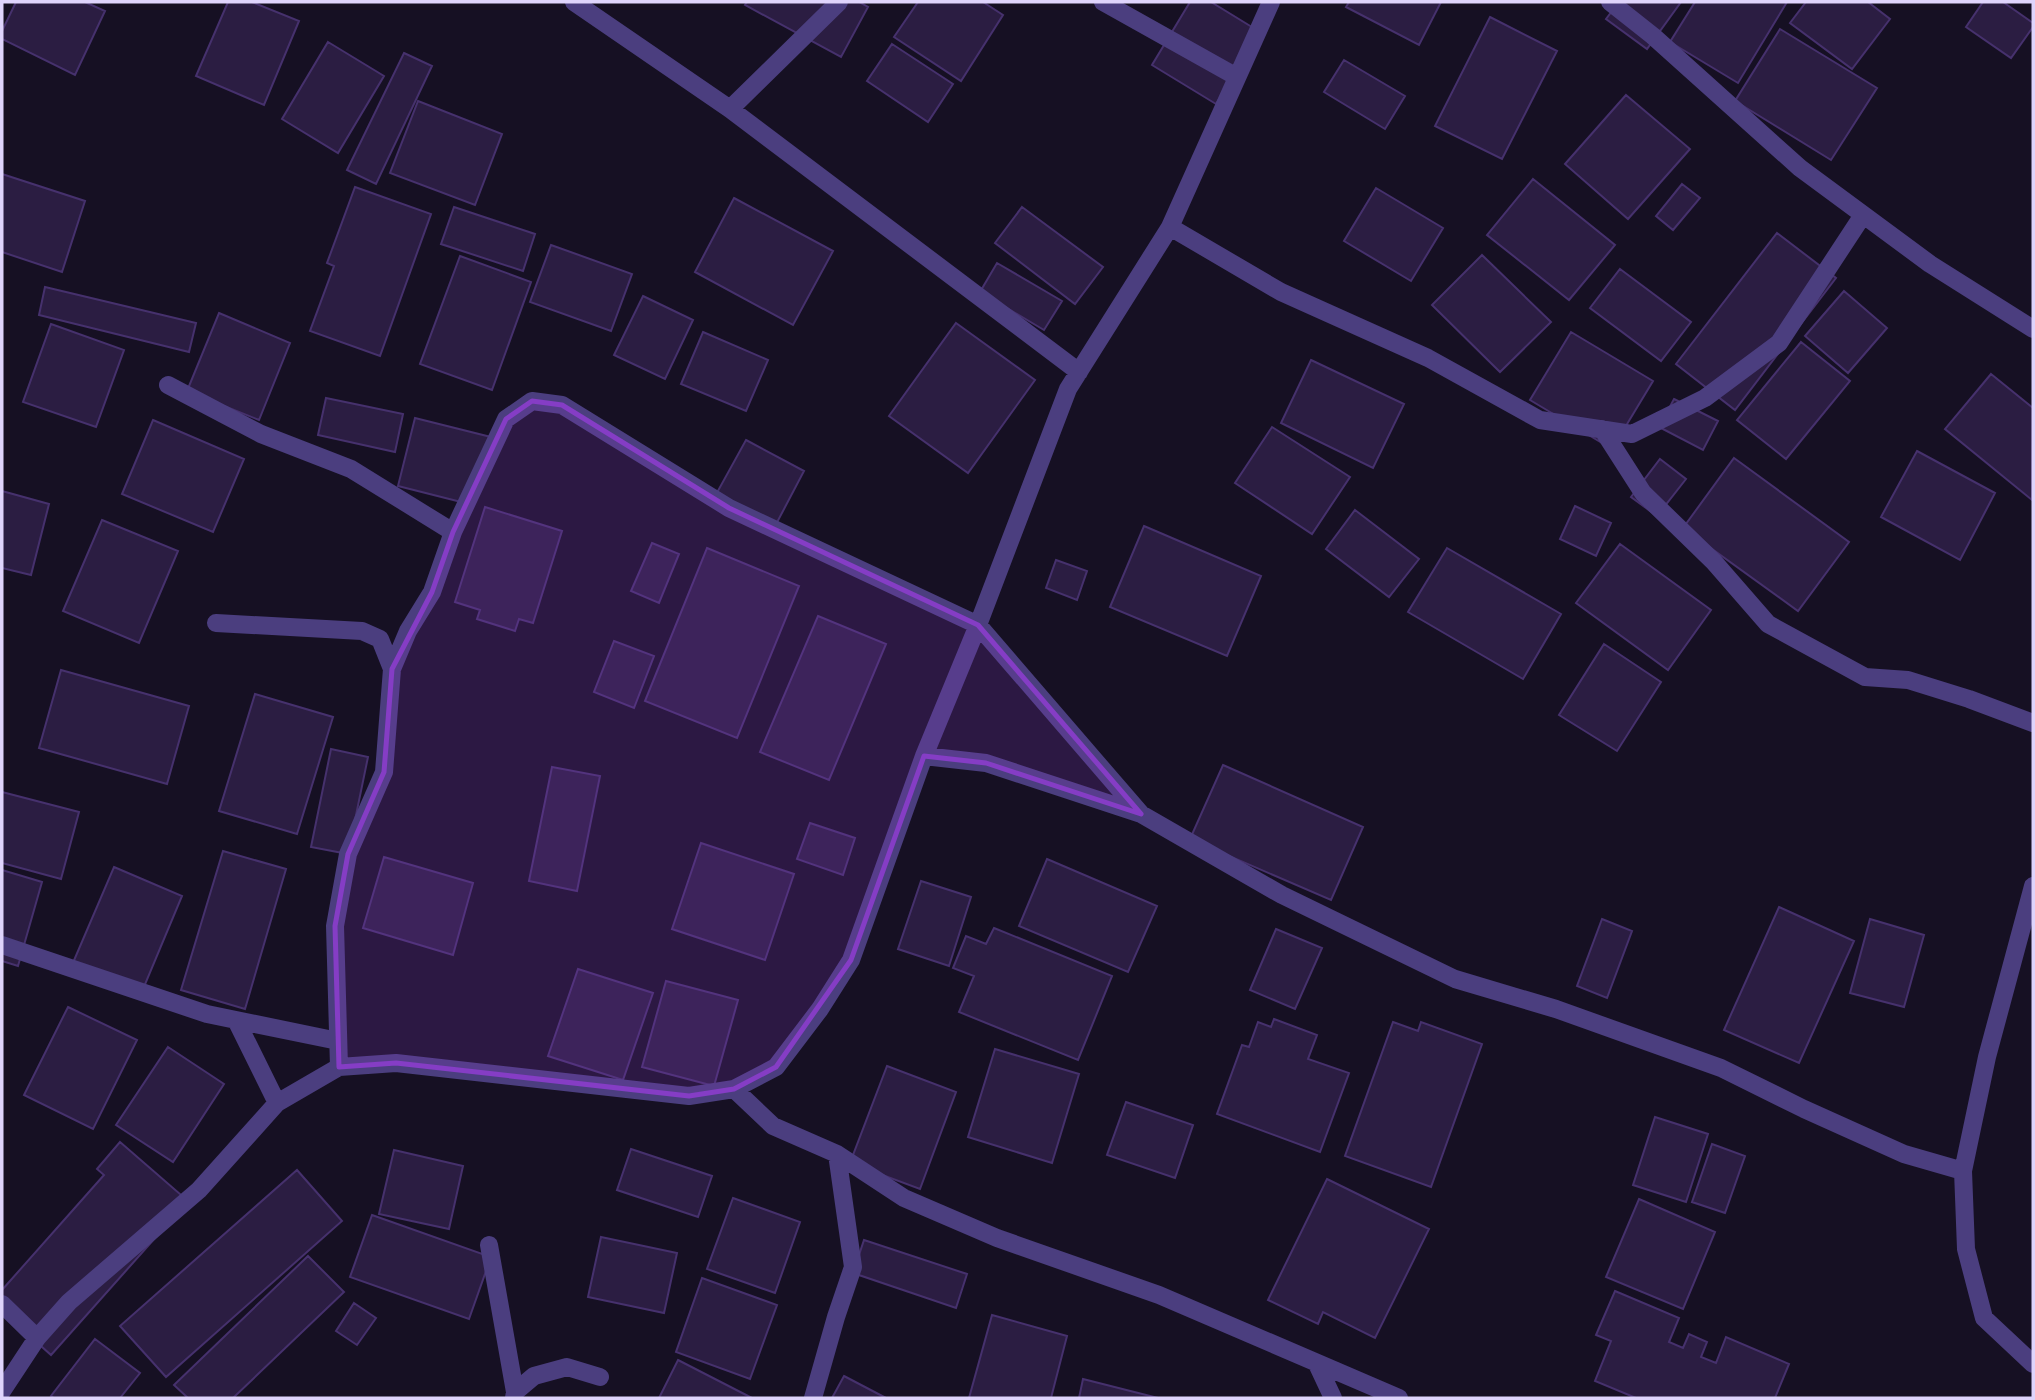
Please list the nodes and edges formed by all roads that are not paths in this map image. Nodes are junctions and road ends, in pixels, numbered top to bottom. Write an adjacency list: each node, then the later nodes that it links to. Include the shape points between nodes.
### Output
1 (574, 2): 7 (street)
2 (839, 2): 7 (street)
3 (1103, 2): 6 (street)
4 (1271, 2): 6 (street)
5 (1610, 2): 8 (street, via 1800,168)
6 (1237, 77): 9 (street)
7 (730, 109): 11 (street)
8 (1863, 215): 10 (street); 13 (street, via 1779,343 1705,398 1632,434)
9 (1170, 227): 11 (street); 13 (street, via 1281,292 1428,358 1539,420)
10 (2033, 329)
11 (1079, 372): 16 (street, via 1068,389)
12 (168, 385): 14 (street, via 261,434 351,469)
13 (1602, 429): 18 (street, via 1643,493 1714,562 1768,624 1864,677 1908,680)
14 (453, 532): 16 (street, via 506,419 531,401 562,405 729,508); 17 (street, via 432,592)
15 (216, 623): 17 (street, via 362,631 380,639)
16 (978, 625): 19 (street); 20 (street)
17 (392, 669): 24 (street, via 384,772 348,854 335,926)
18 (2033, 723)
19 (924, 756): 20 (street, via 986,763); 26 (street, via 851,960 776,1067)
20 (1141, 814): 29 (street, via 1282,895 1455,979 1556,1009 1721,1068 1904,1154)
21 (2033, 887): 29 (street, via 1987,1057)
22 (2, 945): 23 (street)
23 (236, 1020): 24 (street); 27 (street)
24 (338, 1041): 25 (street)
25 (339, 1068): 26 (street, via 396,1063 689,1096); 27 (street)
26 (734, 1089): 28 (street, via 773,1126)
27 (277, 1102): 32 (street, via 199,1190 69,1302)
28 (837, 1154): 33 (street, via 904,1198 997,1238 1159,1295); 38 (street, via 853,1267)
29 (1963, 1171): 34 (street, via 1966,1249 1984,1318)
30 (489, 1245): 37 (street)
31 (2, 1304): 32 (street)
32 (37, 1338): 36 (street)
33 (1317, 1364): 39 (street); 40 (street)
34 (2033, 1364)
35 (600, 1377): 37 (street, via 567,1367 534,1376)
36 (2, 1391)
37 (514, 1395)
38 (813, 1398)
39 (1333, 1398)
40 (1399, 1398)

